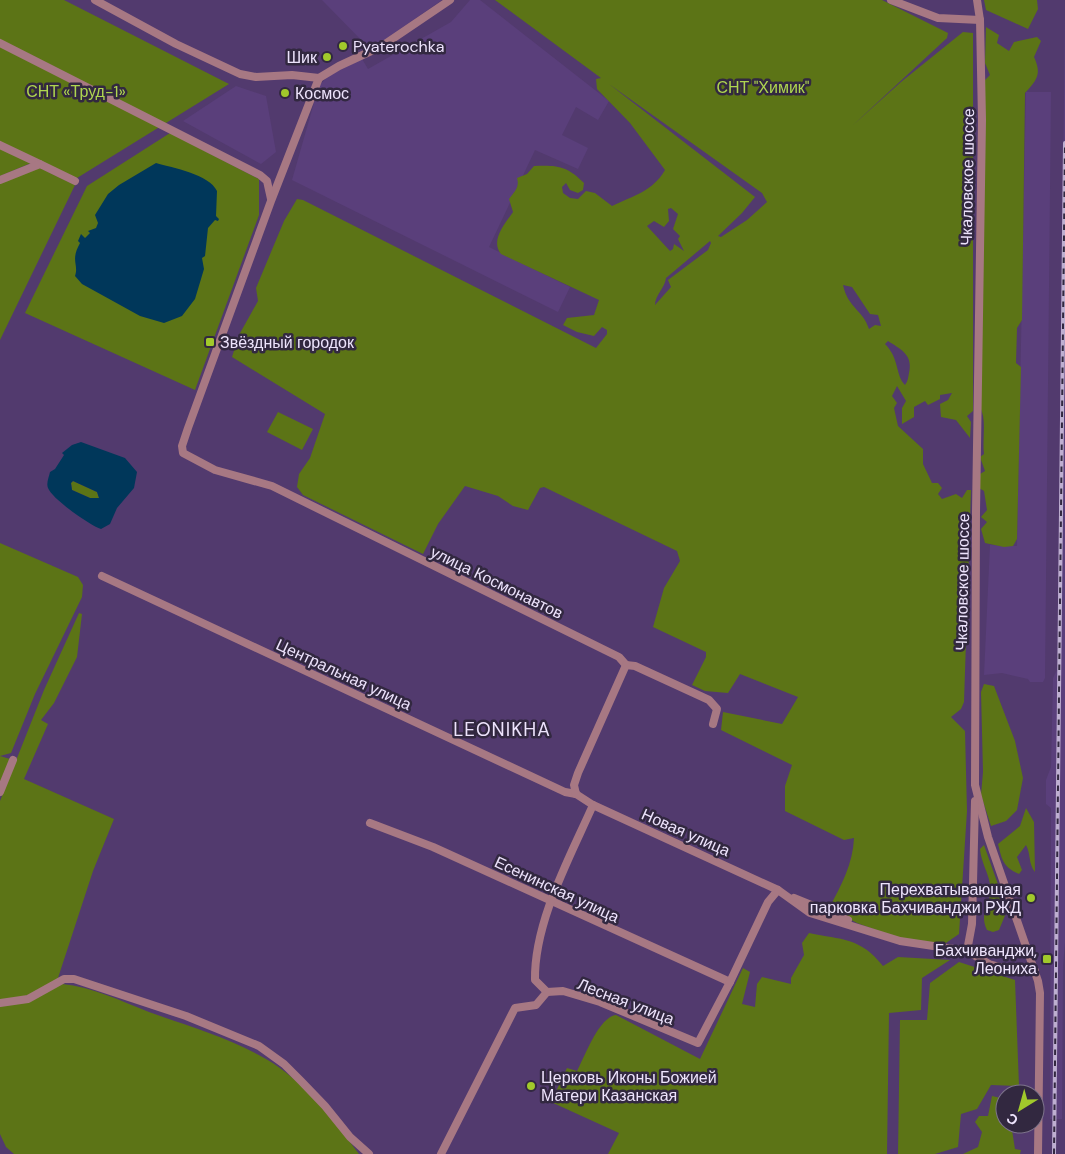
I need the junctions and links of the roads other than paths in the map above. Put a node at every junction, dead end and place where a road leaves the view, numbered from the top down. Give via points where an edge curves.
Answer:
1 (96, 0) edge
2 (115, 0) edge
3 (450, 0) edge
4 (891, 0) edge
5 (977, 0) edge
6 (108, 6) junction
7 (980, 20) junction
8 (0, 43) edge
9 (319, 78) junction
10 (0, 145) edge
11 (40, 164) junction
12 (0, 180) edge
13 (75, 181) dead end
14 (271, 201) junction
15 (102, 576) dead end
16 (626, 665) junction
17 (713, 724) dead end
18 (13, 760) dead end
19 (975, 785) junction
20 (0, 792) edge
21 (576, 794) junction
22 (593, 805) junction
23 (370, 823) dead end
24 (988, 837) junction
25 (973, 839) junction
26 (782, 893) junction
27 (550, 901) junction
28 (967, 950) junction
29 (1035, 970) junction
30 (730, 982) junction
31 (547, 992) junction
32 (0, 1003) edge
33 (369, 1154) edge
34 (441, 1154) edge
35 (1038, 1154) edge

1 - 6 street
2 - 6 street
3 - 9 street via 382,46
4 - 7 street via 938,18
5 - 7 street, Чкаловское шоссе
6 - 9 street via 176,44 240,74
7 - 19 street, Чкаловское шоссе via 982,120
8 - 14 street via 260,175 267,181
9 - 14 street
10 - 11 street
11 - 12 street
11 - 13 street
14 - 16 street, улица Космонавтов via 182,446 183,453 215,470 246,477 298,498 619,657
15 - 21 street, Центральная улица via 548,784
16 - 17 street, улица Космонавтов via 635,666 709,700 717,709
16 - 21 street via 578,773 574,785
18 - 20 street
19 - 24 street, Чкаловское шоссе
19 - 25 street
21 - 22 street, Новая улица
22 - 26 street, Новая улица
22 - 27 street
23 - 27 street, Есенинская улица via 433,847
24 - 25 street
24 - 29 street, Чкаловское шоссе
25 - 28 street via 972,924
26 - 28 street, Новая улица via 810,913 900,941
26 - 30 street via 768,902
27 - 30 street, Есенинская улица
27 - 31 street via 534,967 535,980
28 - 29 street via 989,964 1015,970
29 - 35 street, Чкаловское шоссе via 1040,993
30 - 31 street, Лесная улица via 700,1041 694,1043 600,1002 563,991
31 - 34 street via 536,1005 515,1008
32 - 33 street via 28,999 64,979 74,979 186,1016 240,1038 259,1046 284,1064

